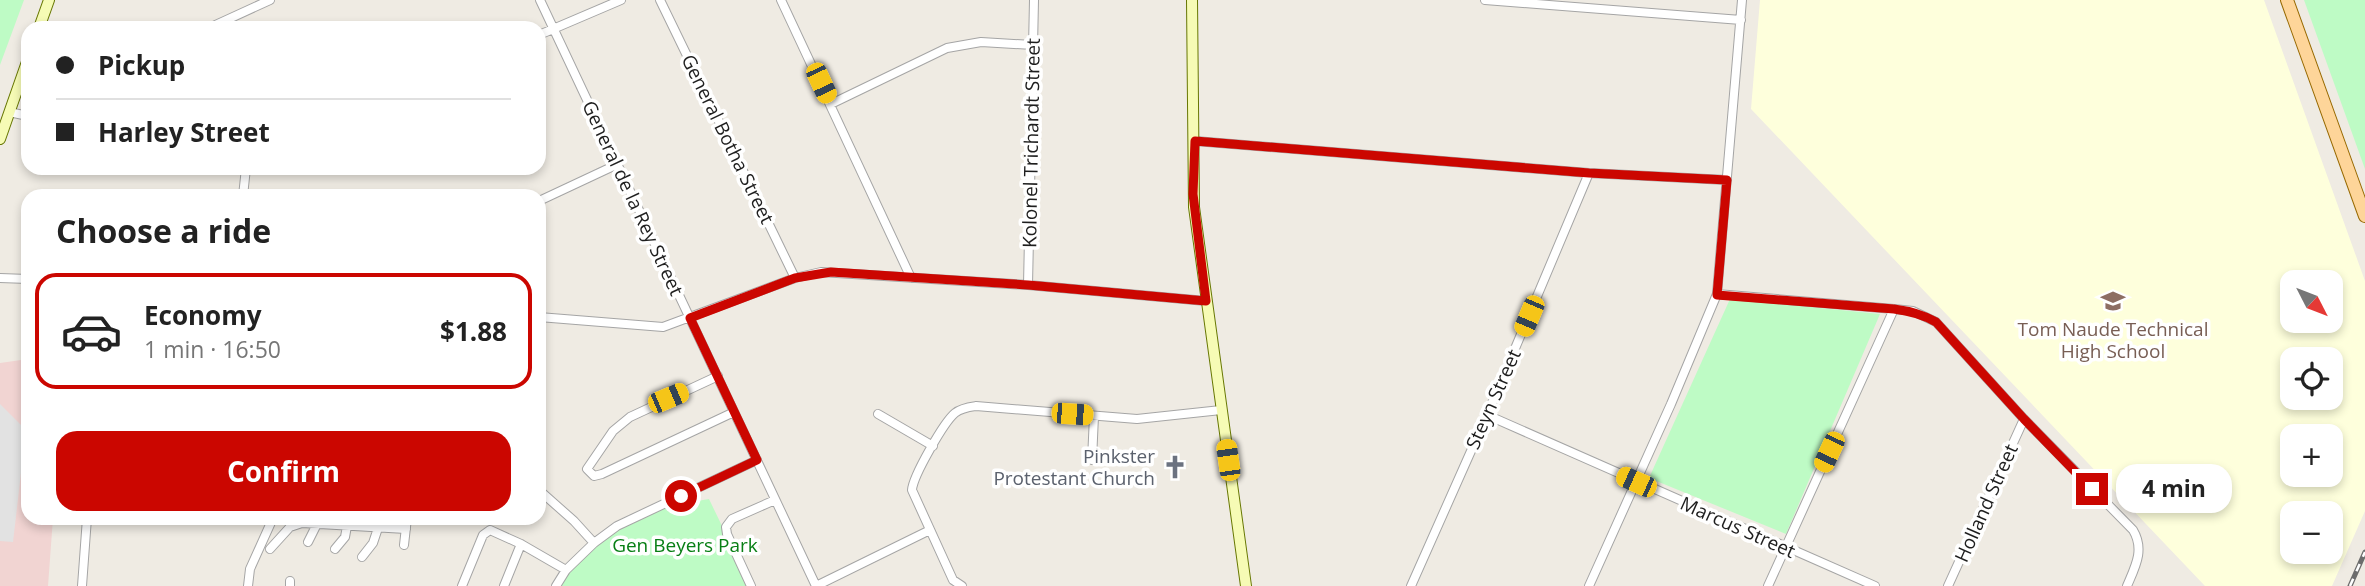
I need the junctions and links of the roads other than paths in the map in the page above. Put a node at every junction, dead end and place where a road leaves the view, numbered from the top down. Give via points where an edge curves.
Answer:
1 (49, 0) edge
2 (241, 0) edge
3 (270, 0) edge
4 (540, 0) edge
5 (621, 0) edge
6 (660, 0) edge
7 (781, 0) edge
8 (1034, 0) edge
9 (1192, 0) edge
10 (1485, 0) edge
11 (1742, 0) edge
12 (2287, 0) edge
13 (246, 10) junction
14 (1741, 20) junction
15 (42, 21) edge
16 (223, 21) edge
17 (553, 28) junction
18 (546, 32) edge
19 (1033, 45) junction
20 (21, 79) edge
21 (831, 104) junction
22 (9, 112) junction
23 (21, 115) edge
24 (0, 139) edge
25 (1195, 141) junction
26 (618, 164) junction
27 (1589, 173) junction
28 (1727, 180) junction
29 (546, 198) edge
30 (2365, 216) edge
31 (0, 278) edge
32 (795, 278) junction
33 (911, 278) junction
34 (21, 279) edge
35 (1028, 285) junction
36 (1717, 295) junction
37 (1206, 301) junction
38 (1894, 309) junction
39 (546, 318) edge
40 (690, 318) junction
41 (718, 376) junction
42 (1221, 410) junction
43 (734, 412) junction
44 (878, 414) dead end
45 (1487, 415) junction
46 (1094, 416) junction
47 (2024, 419) junction
48 (933, 446) junction
49 (757, 460) junction
50 (1092, 460) dead end
51 (1636, 482) junction
52 (546, 496) edge
53 (775, 500) junction
54 (86, 525) edge
55 (271, 525) edge
56 (296, 525) edge
57 (317, 525) edge
58 (332, 525) edge
59 (406, 525) edge
60 (347, 526) junction
61 (378, 528) junction
62 (406, 529) junction
63 (930, 530) junction
64 (308, 542) dead end
65 (594, 543) junction
66 (521, 544) junction
67 (404, 545) dead end
68 (1785, 548) junction
69 (270, 549) dead end
70 (335, 549) dead end
71 (362, 557) dead end
72 (566, 570) junction
73 (82, 586) edge
74 (248, 586) edge
75 (462, 586) edge
76 (504, 586) edge
77 (556, 586) edge
78 (751, 586) edge
79 (816, 586) edge
80 (962, 586) edge
81 (1246, 586) edge
82 (1411, 586) edge
83 (1589, 586) edge
84 (1768, 586) edge
85 (1875, 586) edge
86 (1948, 586) edge
87 (2127, 586) edge

1 - 15 street
2 - 13 street
3 - 13 street
4 - 17 street, General de la Rey Street
5 - 17 street
6 - 32 street, General Botha Street
7 - 21 street
8 - 19 street, Kolonel Trichardt Street
9 - 25 street
10 - 14 street
11 - 14 street
12 - 30 main road
13 - 16 street
14 - 28 street
17 - 18 street
17 - 26 street, General de la Rey Street
19 - 21 street via 981,42 947,48
19 - 35 street, Kolonel Trichardt Street
20 - 22 street
21 - 33 street
22 - 23 street
22 - 24 street
25 - 27 street
25 - 37 street via 1193,194
26 - 29 street
26 - 40 street, General de la Rey Street
27 - 28 street
27 - 45 street, Steyn Street
28 - 36 street
31 - 34 street
32 - 33 street via 831,272
32 - 40 street
33 - 35 street
35 - 37 street
36 - 38 street
36 - 51 street
37 - 42 street
38 - 47 street via 1936,322
38 - 68 street
39 - 40 street via 663,327
40 - 41 street, General de la Rey Street
41 - 43 street, General de la Rey Street
41 - 43 street via 630,417 613,431 587,469 597,476
42 - 46 street via 1143,419
42 - 81 street
43 - 49 street, General de la Rey Street
44 - 48 street
45 - 51 street, Marcus Street
45 - 82 street, Steyn Street
46 - 48 street via 970,407 951,417
46 - 50 street
47 - 86 street, Holland Street
47 - 87 street via 2127,524 2139,543 2139,558
48 - 63 street via 912,490
49 - 53 street, General de la Rey Street
49 - 65 street via 617,526
51 - 68 street, Marcus Street
51 - 83 street
52 - 65 street
53 - 78 street via 732,519 726,527
53 - 79 street, General de la Rey Street
54 - 73 street
55 - 74 street via 250,569
56 - 69 street
57 - 64 street
58 - 60 street
59 - 62 street
60 - 61 street
60 - 70 street
61 - 62 street
61 - 71 street
62 - 67 street
63 - 79 street
63 - 80 street via 953,580
65 - 72 street
66 - 72 street
66 - 75 street via 495,531 485,532
66 - 76 street
68 - 84 street
68 - 85 street, Marcus Street
72 - 77 street

